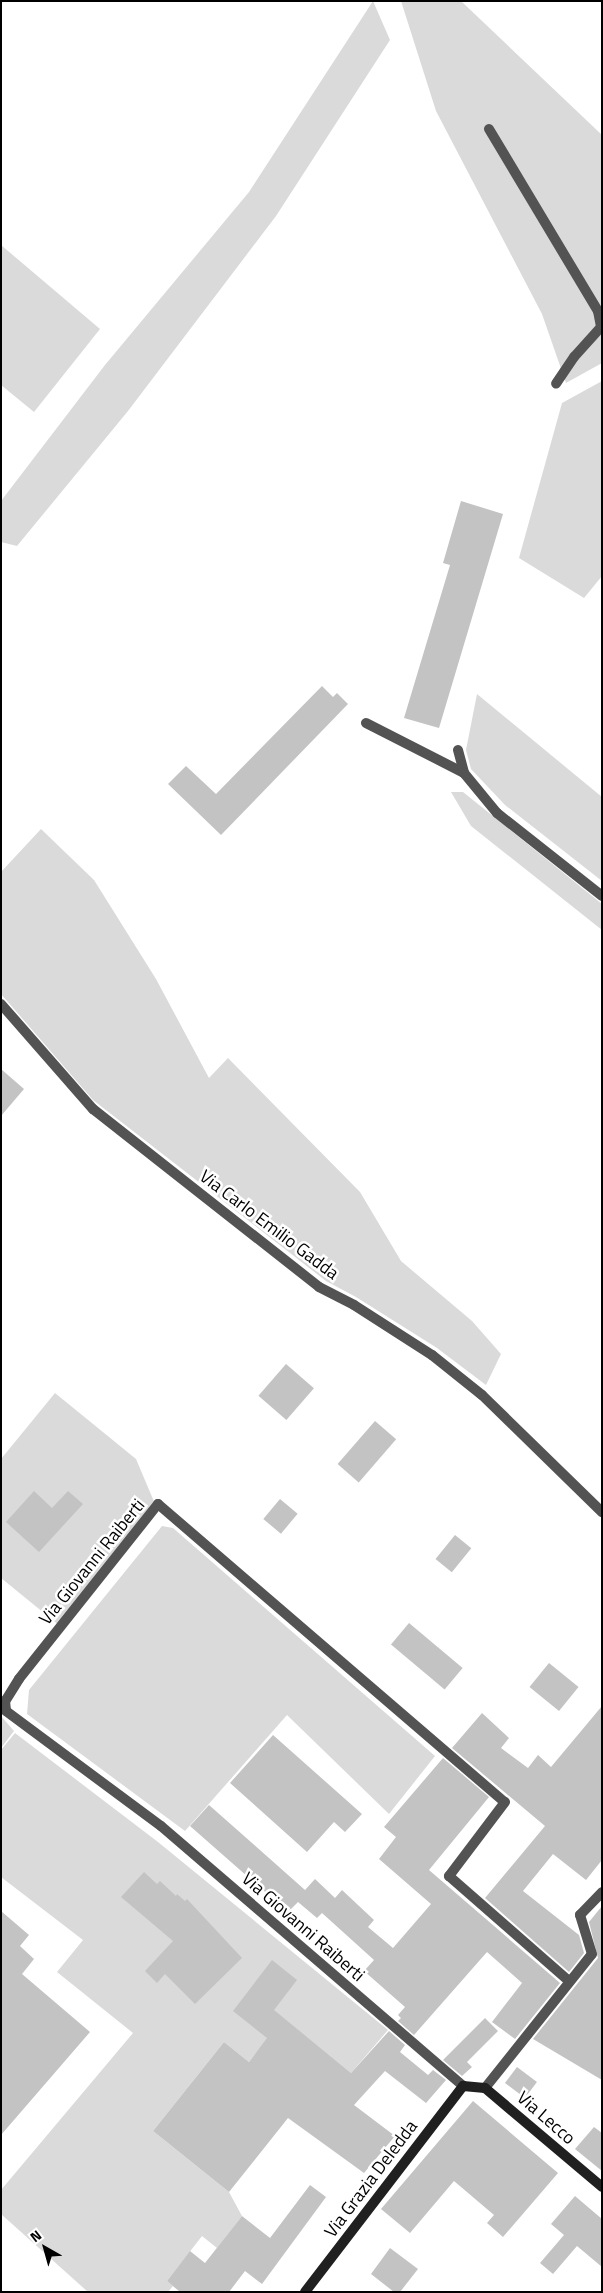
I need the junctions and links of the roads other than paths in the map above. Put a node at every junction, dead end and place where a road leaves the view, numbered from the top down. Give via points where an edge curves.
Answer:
1 (489, 129) dead end
2 (556, 384) dead end
3 (366, 722) dead end
4 (458, 750) dead end
5 (464, 773) junction
6 (602, 896) edge
7 (1, 1004) edge
8 (602, 1512) edge
9 (602, 1892) edge
10 (569, 1981) junction
11 (463, 2086) junction
12 (485, 2088) junction
13 (602, 2187) edge
14 (306, 2292) edge

1 - 2 street via 598,311 601,327 574,357
3 - 5 street
4 - 5 street
5 - 6 street via 497,813
7 - 8 street, Via Carlo Emilio Gadda via 93,1110 319,1287 354,1305 432,1355 482,1396
9 - 10 street via 580,1915 592,1954
10 - 11 street, Via Giovanni Raiberti via 449,1876 506,1802 158,1504 20,1679 5,1701 6,1711 162,1826
10 - 12 street
11 - 12 street
11 - 14 street, Via Grazia Deledda
12 - 13 street, Via Lecco

